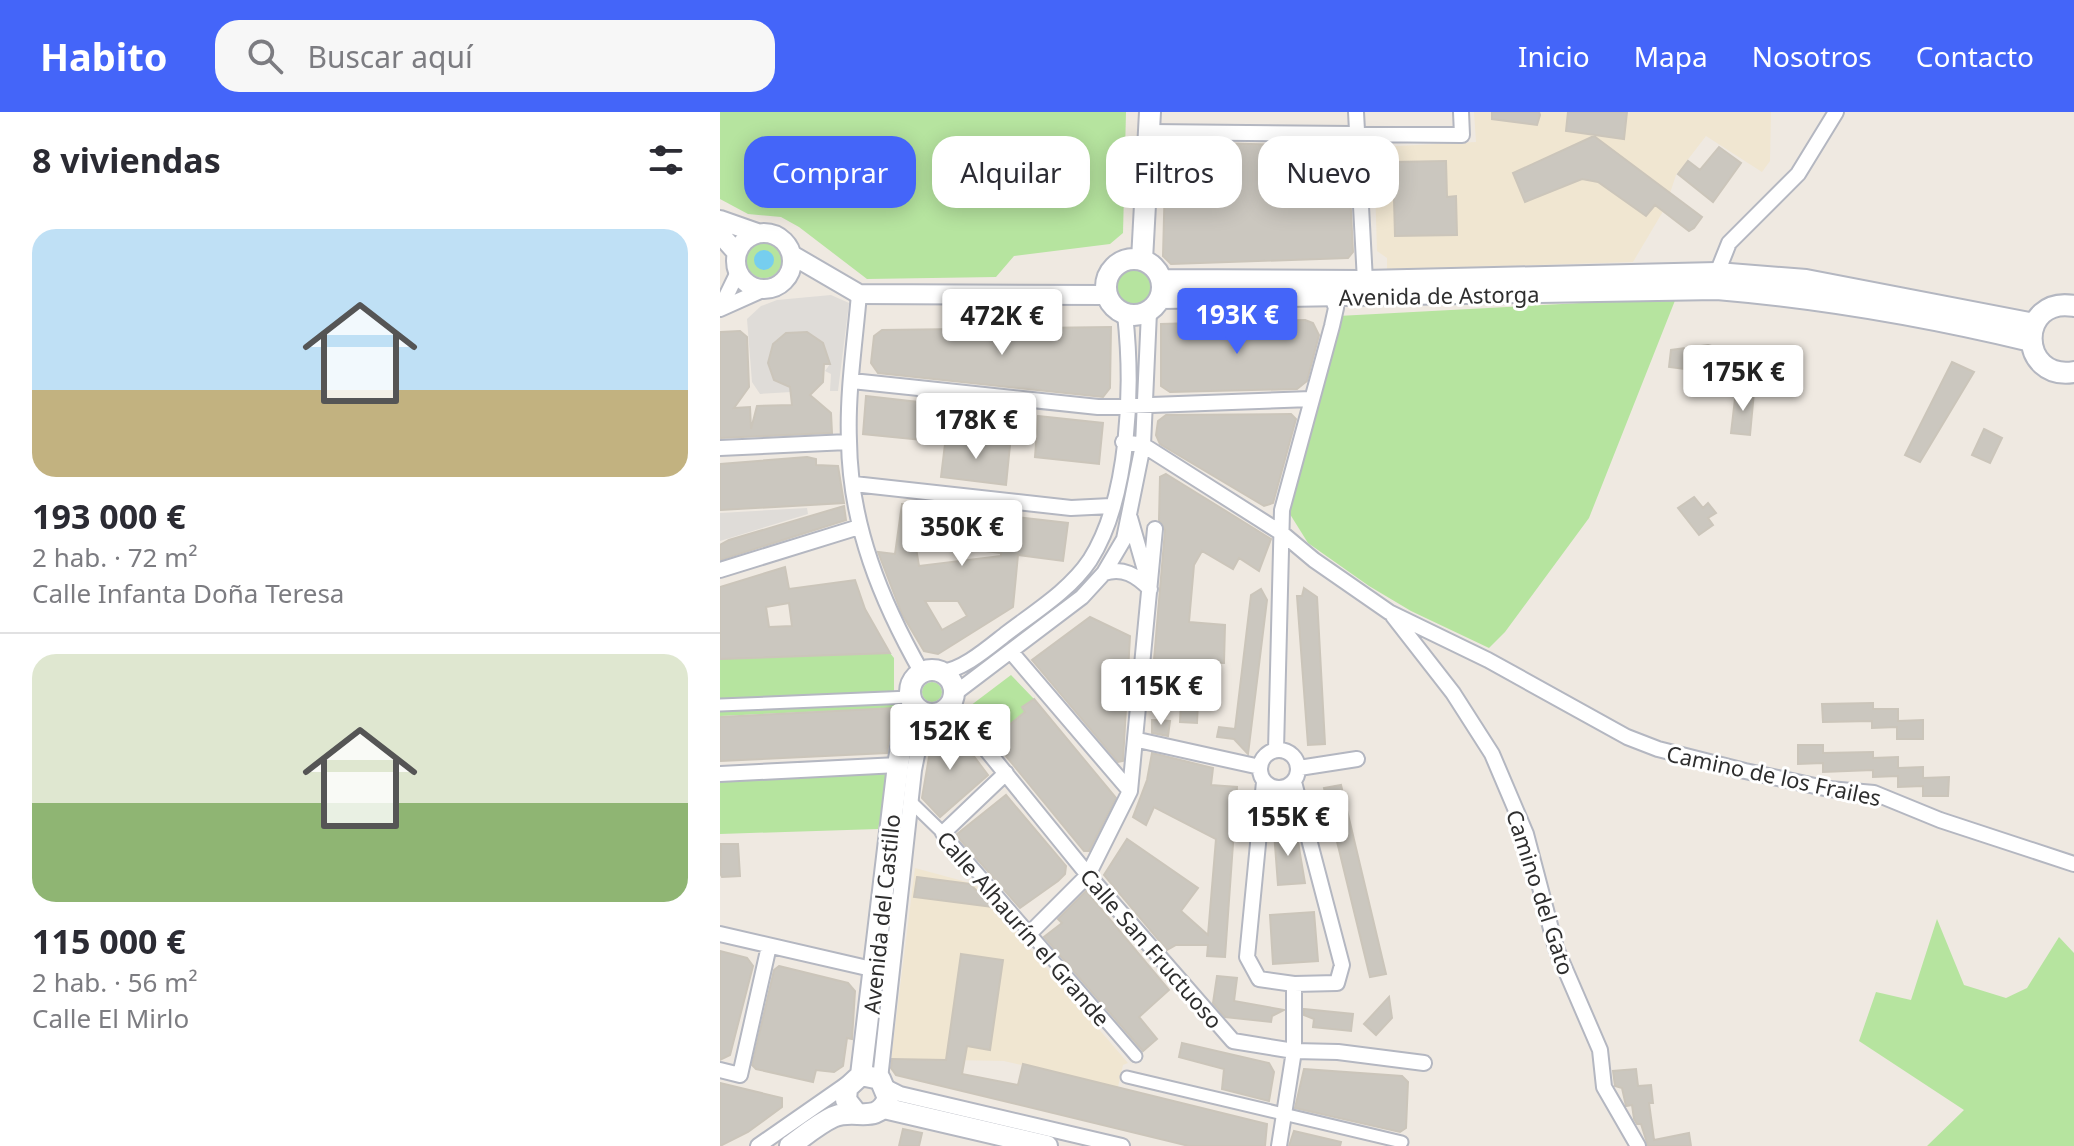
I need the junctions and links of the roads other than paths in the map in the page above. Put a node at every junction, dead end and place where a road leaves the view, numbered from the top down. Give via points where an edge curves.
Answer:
1 (1356, 112) edge
2 (1461, 112) edge
3 (1836, 112) edge
4 (1150, 122) edge
5 (1356, 136) junction
6 (1360, 208) edge
7 (720, 220) edge
8 (757, 233) junction
9 (720, 234) edge
10 (737, 253) junction
11 (792, 255) junction
12 (1142, 260) junction
13 (738, 272) junction
14 (786, 279) junction
15 (1365, 281) junction
16 (1717, 281) junction
17 (838, 284) junction
18 (765, 289) junction
19 (1106, 291) junction
20 (859, 294) junction
21 (1157, 297) junction
22 (1332, 297) junction
23 (2074, 306) edge
24 (720, 309) edge
25 (1125, 314) junction
26 (2032, 333) junction
27 (2074, 372) edge
28 (852, 381) junction
29 (1311, 399) junction
30 (1146, 403) junction
31 (1127, 404) junction
32 (848, 442) junction
33 (1123, 442) junction
34 (1143, 445) junction
35 (720, 448) edge
36 (854, 484) junction
37 (1111, 506) junction
38 (1130, 518) junction
39 (859, 527) junction
40 (1155, 529) dead end
41 (1283, 534) junction
42 (720, 570) edge
43 (1104, 573) junction
44 (1150, 589) junction
45 (1389, 612) junction
46 (1012, 653) junction
47 (931, 672) junction
48 (952, 700) junction
49 (720, 705) edge
50 (919, 707) junction
51 (1138, 740) junction
52 (1276, 750) junction
53 (1357, 759) dead end
54 (894, 765) junction
55 (1006, 773) junction
56 (720, 774) edge
57 (1262, 775) junction
58 (1296, 775) junction
59 (1130, 791) junction
60 (910, 801) junction
61 (943, 833) junction
62 (2074, 864) edge
63 (1088, 875) junction
64 (1030, 933) junction
65 (720, 934) edge
66 (769, 946) junction
67 (876, 970) junction
68 (1294, 984) junction
69 (1294, 1051) junction
70 (1136, 1056) dead end
71 (1424, 1063) dead end
72 (720, 1070) edge
73 (1127, 1077) dead end
74 (870, 1080) junction
75 (884, 1108) junction
76 (1285, 1112) junction
77 (857, 1114) junction
78 (1402, 1142) dead end
79 (758, 1146) edge
80 (790, 1146) edge
81 (1047, 1146) edge
82 (1122, 1146) edge
83 (1279, 1146) edge
84 (1638, 1146) edge

1 - 5 street
2 - 5 street via 1462,135
3 - 16 street via 1798,174 1729,243
4 - 5 street
4 - 12 main road
6 - 15 street
7 - 8 street
8 - 10 street
8 - 11 street via 775,235
9 - 10 street
10 - 13 street
11 - 14 street
11 - 17 street
12 - 19 main road via 1116,265
12 - 21 main road via 1155,267
13 - 18 street via 749,285
13 - 24 street
14 - 17 street
14 - 18 street
15 - 16 main road, Avenida de Astorga
15 - 21 main road, Avenida de Astorga
16 - 22 main road, Avenida de Astorga
16 - 26 main road via 1836,285
17 - 20 street
18 - 24 street
19 - 20 street
19 - 25 main road
20 - 28 street
21 - 22 main road, Avenida de Astorga
21 - 25 main road
21 - 30 street
22 - 29 street via 1336,308
23 - 26 main road via 2052,307
25 - 31 street
26 - 27 main road via 2044,365
28 - 31 street via 1098,407
28 - 32 street
29 - 30 street
29 - 41 street via 1282,510
30 - 31 street
30 - 34 street
31 - 33 street
32 - 35 street
32 - 36 street
33 - 34 street
33 - 37 street
34 - 38 street
34 - 41 street, Camino de los Frailes
36 - 37 street via 1071,508
36 - 39 street
37 - 47 street via 1090,559 1071,583 951,672
38 - 43 street
38 - 44 street
39 - 42 street
39 - 47 street via 873,576
40 - 44 street
41 - 45 street, Camino de los Frailes
41 - 52 street
43 - 44 street via 1130,572
43 - 46 street
44 - 51 street
45 - 62 street, Camino de los Frailes via 1658,749 1829,789 1874,793
45 - 84 street, Camino del Gato via 1444,681 1492,754 1526,834 1556,948 1600,1050 1604,1087
46 - 48 street
46 - 59 street
47 - 48 main road via 950,681
47 - 50 main road via 912,683
48 - 50 main road
48 - 55 street, Calle San Fructuoso
49 - 50 street
50 - 54 main road, Avenida del Castillo
50 - 60 street, Avenida del Castillo via 920,740
51 - 57 street
51 - 59 street
52 - 57 street via 1265,756
52 - 58 street via 1291,754
53 - 58 street
54 - 56 street
54 - 67 main road, Avenida del Castillo
55 - 61 street
55 - 63 street, Calle San Fructuoso
57 - 58 street via 1276,789
57 - 68 street via 1247,957 1259,979
58 - 68 street via 1342,965 1337,983
59 - 63 street
60 - 61 street, Calle Alhaurín el Grande
60 - 74 street, Avenida del Castillo
61 - 64 street, Calle Alhaurín el Grande
63 - 64 street
63 - 69 street, Calle San Fructuoso via 1233,1041
64 - 70 street, Calle Alhaurín el Grande
65 - 66 street
66 - 67 street
66 - 72 street via 740,1075
67 - 74 main road, Avenida del Castillo
68 - 69 street
69 - 71 street, Calle San Fructuoso
69 - 76 street
73 - 76 street
74 - 75 main road via 888,1098
74 - 77 main road via 847,1088 846,1100
74 - 79 street
74 - 82 street via 900,1094
75 - 77 main road via 874,1115
75 - 81 main road
76 - 78 street
76 - 83 street
77 - 80 main road via 834,1117

